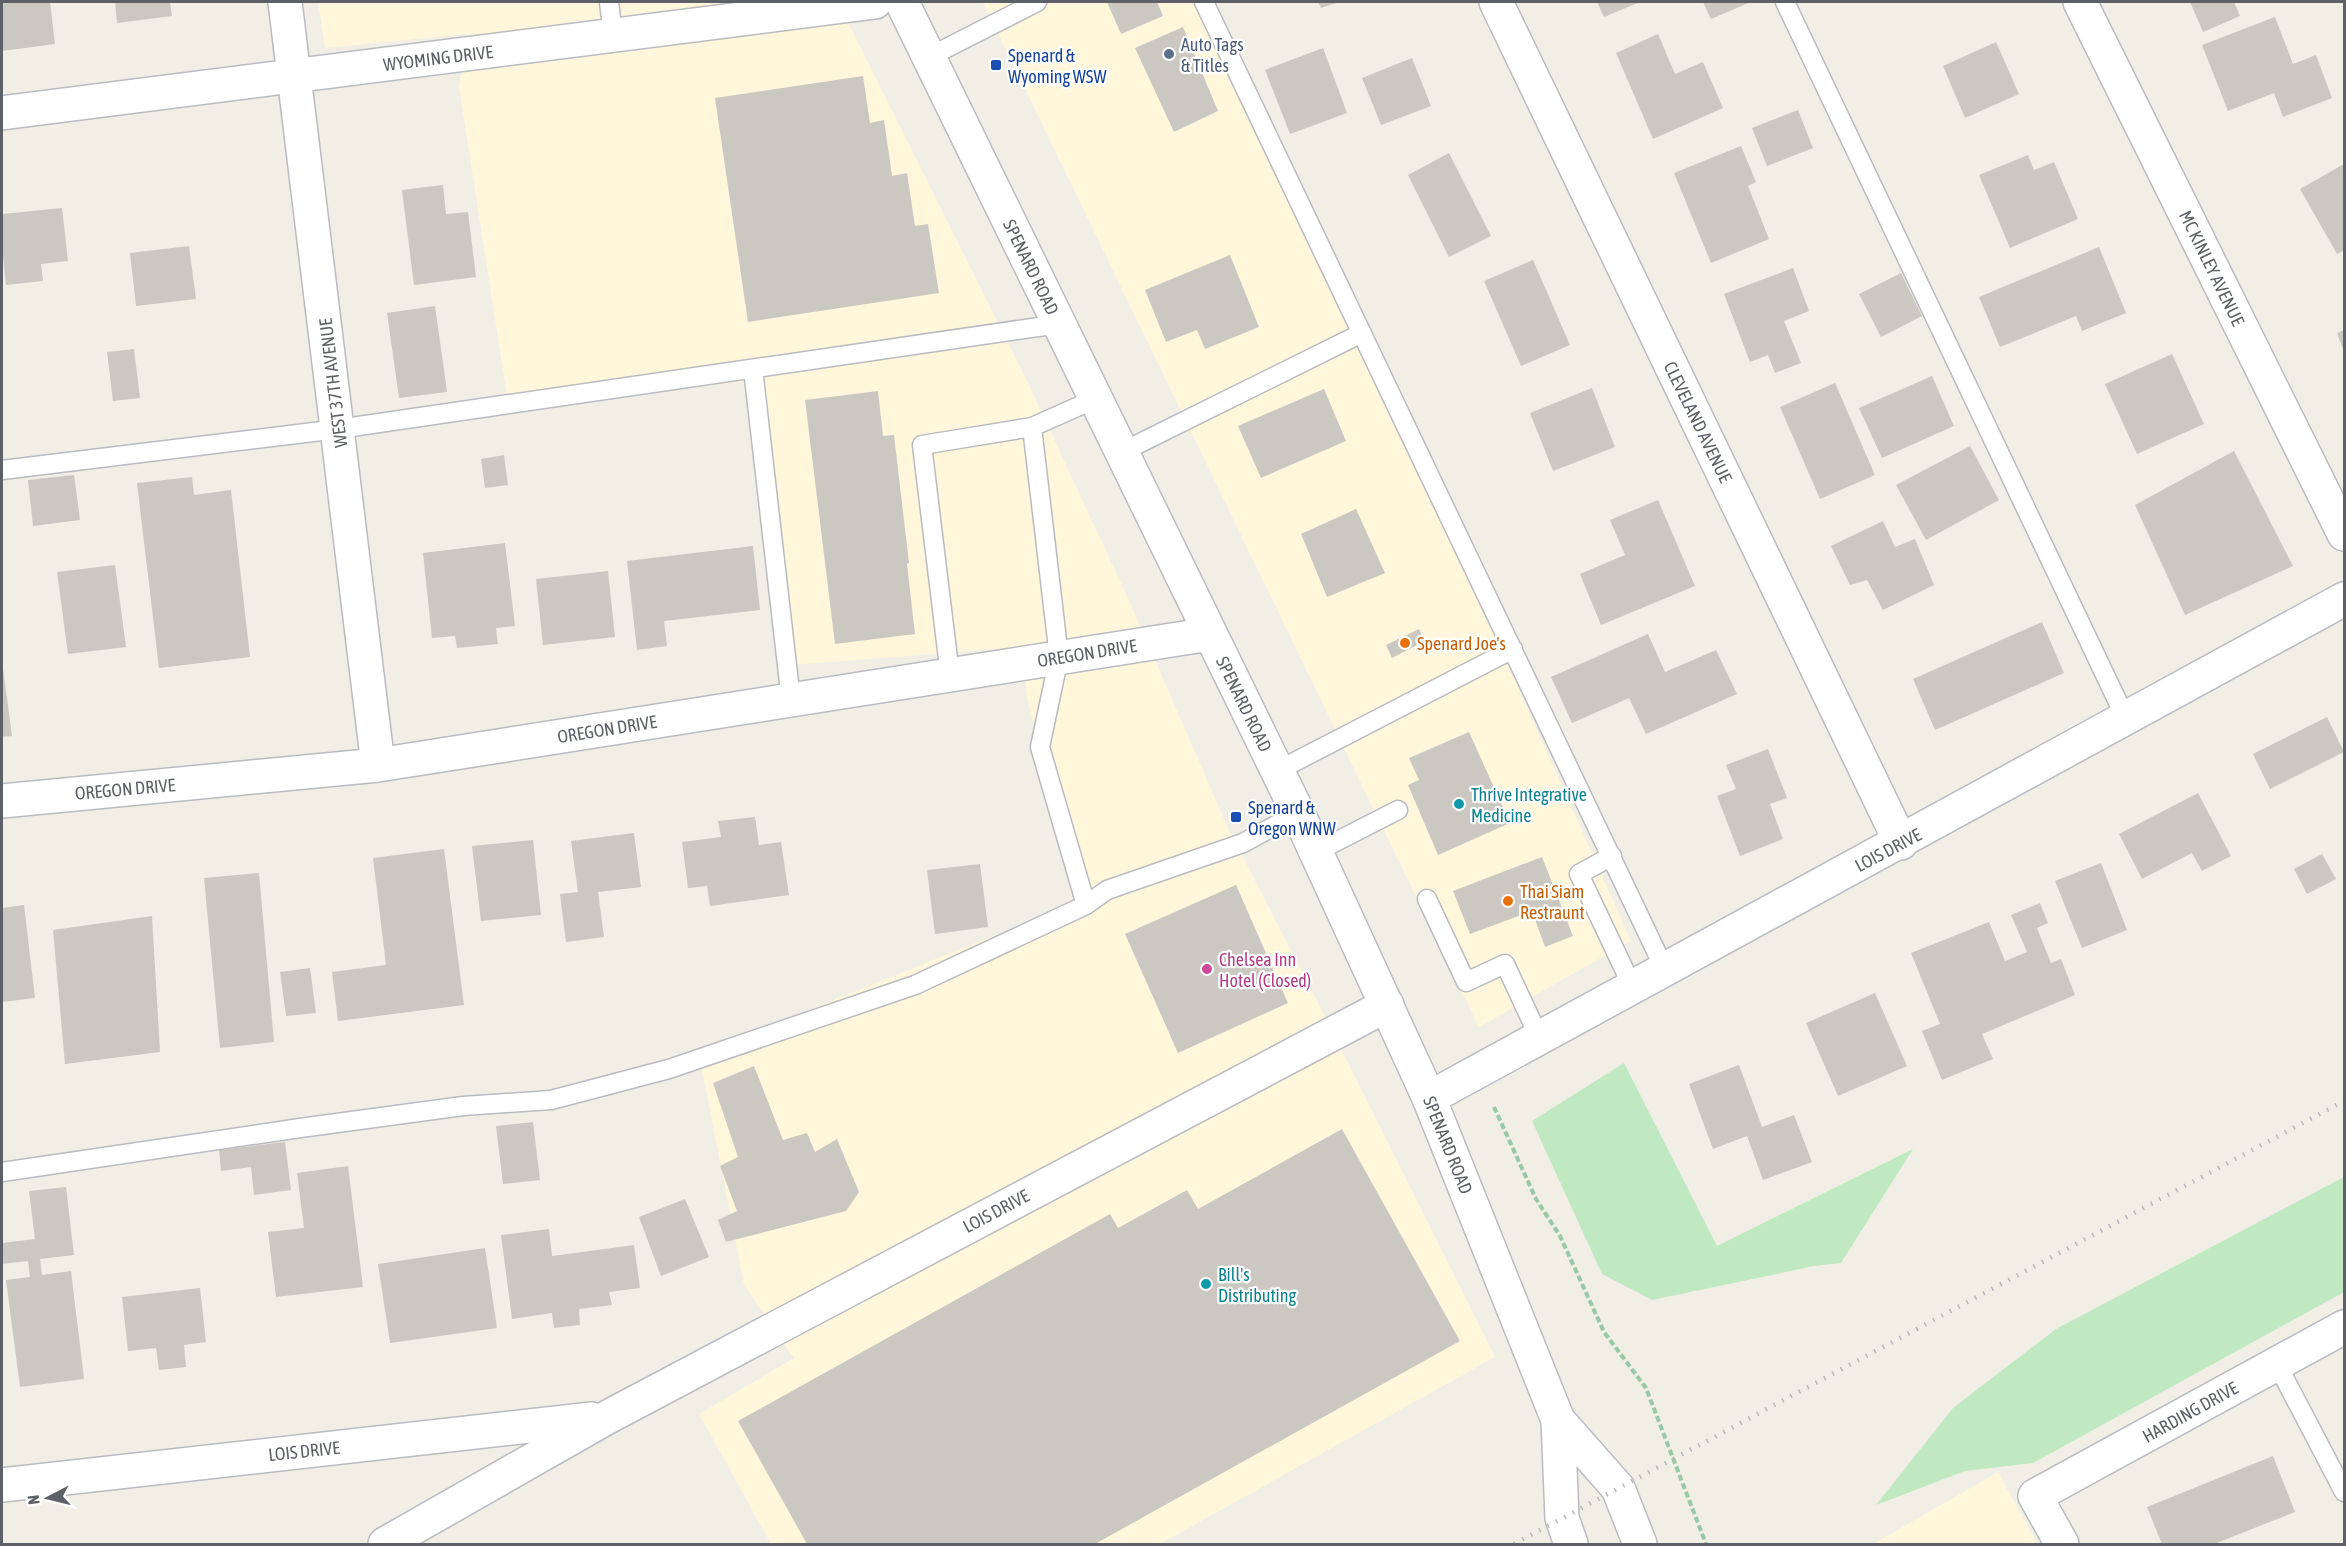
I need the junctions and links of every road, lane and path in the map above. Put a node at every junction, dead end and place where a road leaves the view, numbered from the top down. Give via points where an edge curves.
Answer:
1 (285, 2) edge
2 (609, 2) edge
3 (875, 2) edge
4 (902, 2) edge
5 (1037, 2) edge
6 (1204, 2) edge
7 (1496, 2) edge
8 (1785, 2) edge
9 (2080, 2) edge
10 (613, 36) junction
11 (929, 57) junction
12 (296, 77) junction
13 (2, 113) edge
14 (1059, 324) junction
15 (1362, 333) junction
16 (753, 369) junction
17 (1095, 399) junction
18 (1032, 428) junction
19 (338, 429) junction
20 (1122, 452) junction
21 (2, 470) edge
22 (2344, 534) edge
23 (2344, 599) edge
24 (1210, 634) junction
25 (1513, 649) junction
26 (1059, 657) junction
27 (950, 675) junction
28 (791, 700) junction
29 (2126, 719) junction
30 (378, 765) junction
31 (1277, 771) junction
32 (2, 801) edge
33 (1398, 810) dead end
34 (1298, 813) junction
35 (1901, 843) junction
36 (1316, 852) junction
37 (1612, 856) junction
38 (1427, 899) dead end
39 (1086, 905) junction
40 (1665, 970) junction
41 (1633, 988) junction
42 (1387, 1005) junction
43 (1540, 1039) junction
44 (1477, 1071) junction
45 (1430, 1098) junction
46 (2, 1172) edge
47 (2344, 1327) edge
48 (2277, 1364) junction
49 (606, 1418) junction
50 (1558, 1420) junction
51 (2, 1485) edge
52 (2344, 1492) edge
53 (385, 1545) edge
54 (1571, 1545) edge
55 (1640, 1545) edge
56 (1706, 1545) edge
57 (2062, 1545) edge

1 - 12 street, WEST 37TH AVENUE
2 - 10 lane
3 - 10 street, WYOMING DRIVE
4 - 11 street, SPENARD ROAD
5 - 11 lane
6 - 15 lane
7 - 35 street, CLEVELAND AVENUE
8 - 29 lane
9 - 22 street, MC KINLEY AVENUE
10 - 12 street, WYOMING DRIVE
11 - 14 street, SPENARD ROAD
12 - 13 street, WYOMING DRIVE
12 - 19 street, WEST 37TH AVENUE
14 - 16 lane
14 - 17 street, SPENARD ROAD
15 - 20 lane
15 - 25 lane
16 - 19 lane
16 - 28 lane
17 - 18 lane
17 - 20 street, SPENARD ROAD
18 - 26 lane
18 - 27 lane via 922,445
19 - 21 lane
19 - 30 street, WEST 37TH AVENUE
20 - 24 street, SPENARD ROAD
23 - 29 street, LOIS DRIVE
24 - 26 street, OREGON DRIVE
24 - 31 street, SPENARD ROAD
25 - 31 lane
25 - 37 lane
26 - 27 street, OREGON DRIVE
26 - 39 lane via 1040,747
27 - 28 street, OREGON DRIVE
28 - 30 street, OREGON DRIVE
29 - 35 street, LOIS DRIVE
30 - 32 street, OREGON DRIVE
31 - 34 street, SPENARD ROAD
33 - 36 lane
34 - 36 street, SPENARD ROAD
34 - 39 lane via 1243,843 1107,890
35 - 40 street, LOIS DRIVE
36 - 42 street, SPENARD ROAD
37 - 40 lane
37 - 41 lane via 1579,874
38 - 43 lane via 1466,982 1505,964
39 - 46 lane via 915,985 669,1069 551,1100 405,1114
40 - 41 street, LOIS DRIVE
41 - 43 street, LOIS DRIVE
42 - 45 street, SPENARD ROAD
42 - 49 street, LOIS DRIVE
43 - 44 street, LOIS DRIVE
44 - 45 street, LOIS DRIVE
44 - 56 path via 1604,1332 1646,1388
45 - 50 street, SPENARD ROAD
47 - 48 street, HARDING DRIVE
48 - 52 lane
48 - 57 street, HARDING DRIVE via 2035,1496
49 - 51 street, LOIS DRIVE
49 - 53 street, LOIS DRIVE
50 - 54 street, SPENARD ROAD via 1562,1518
50 - 55 street, SPENARD ROAD via 1618,1488

